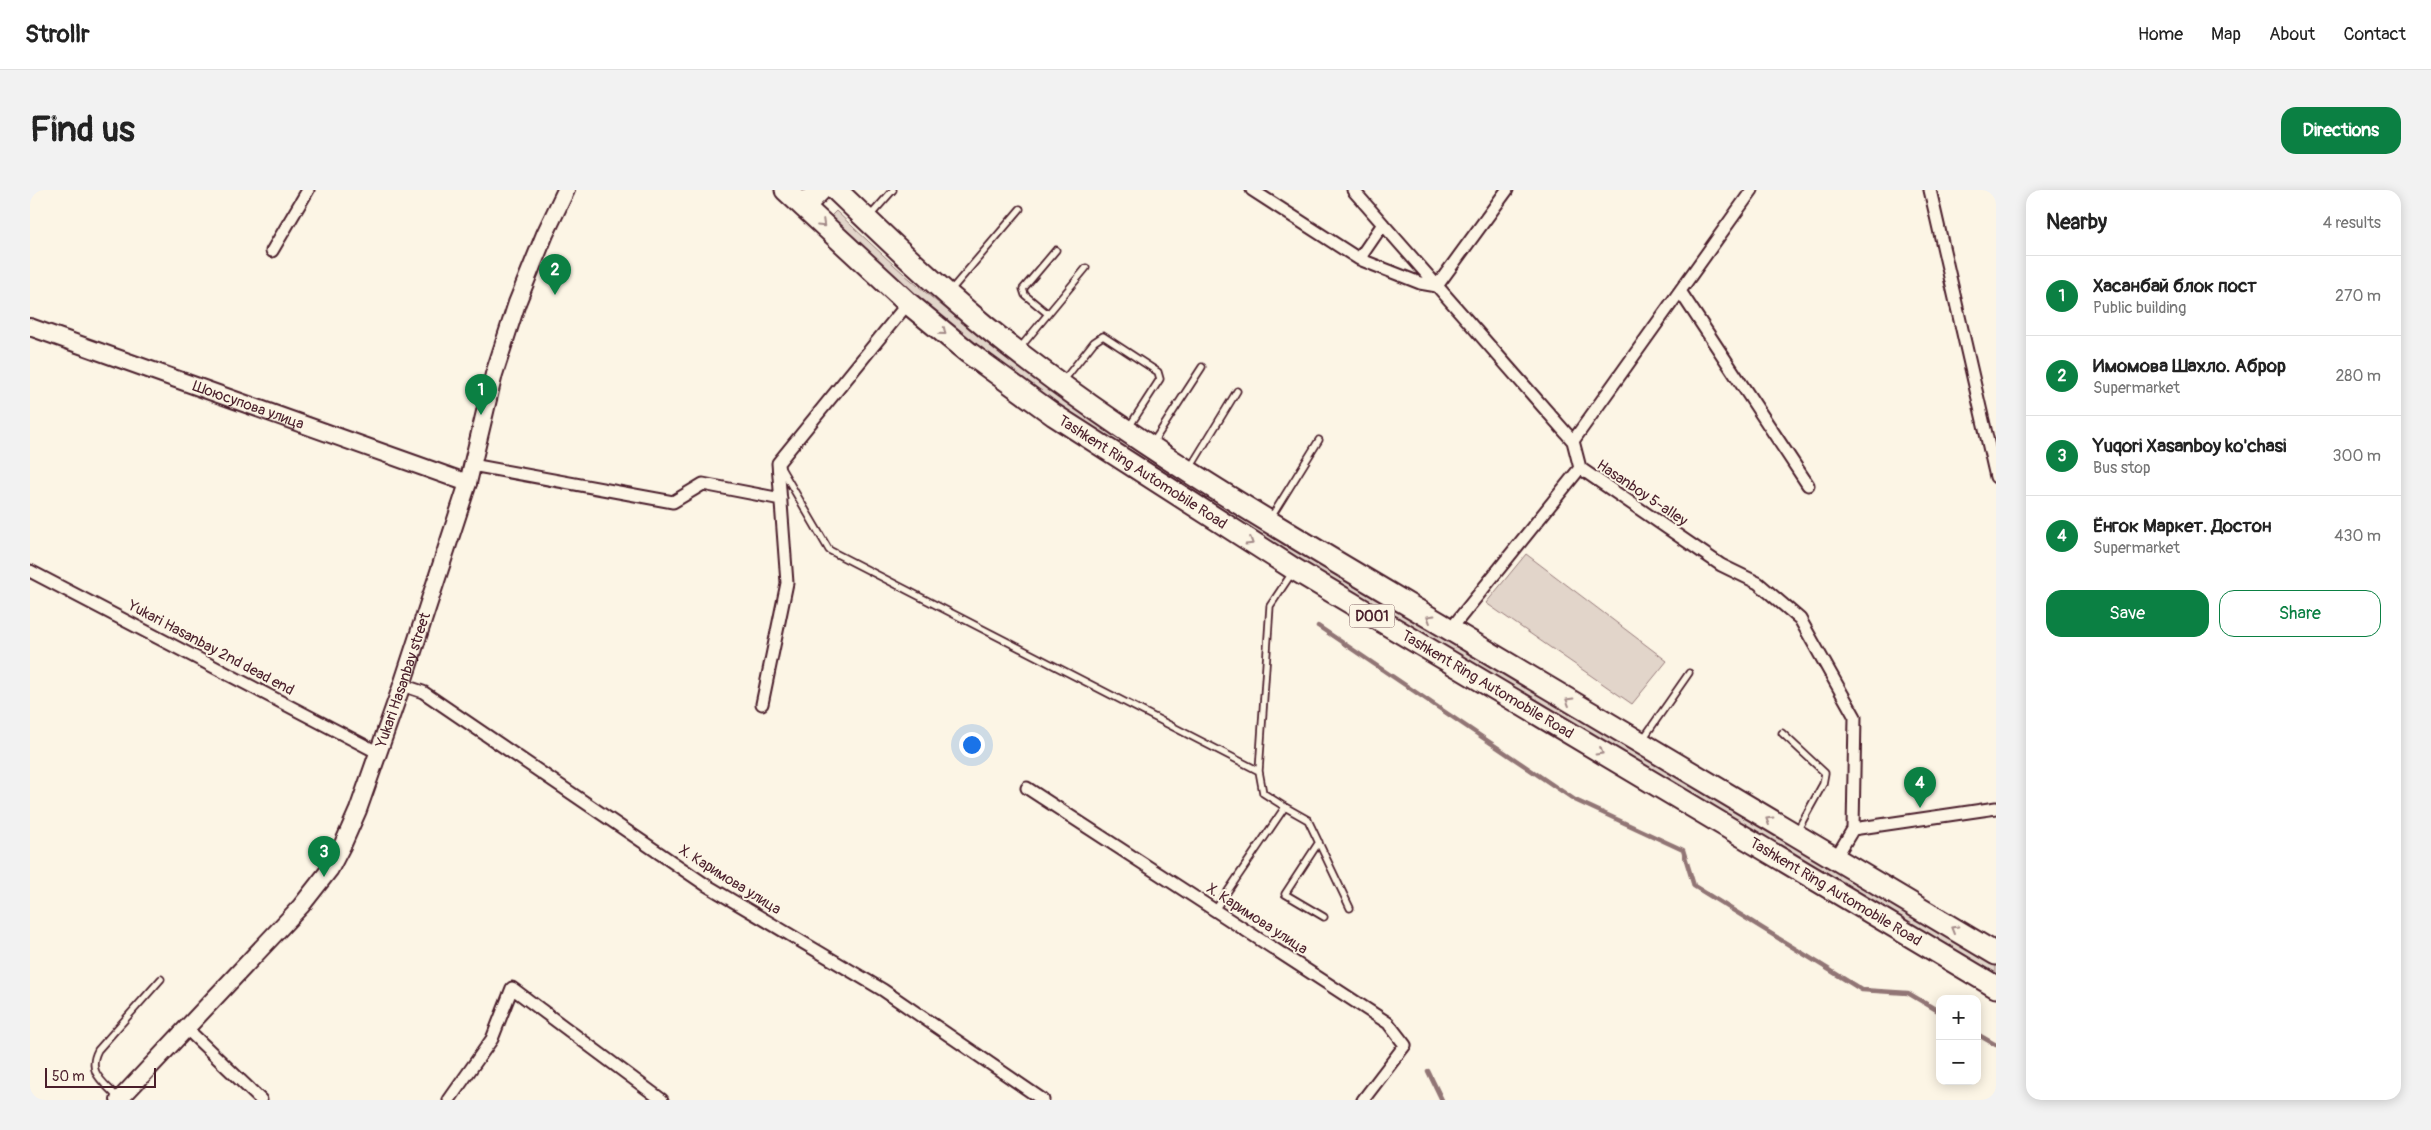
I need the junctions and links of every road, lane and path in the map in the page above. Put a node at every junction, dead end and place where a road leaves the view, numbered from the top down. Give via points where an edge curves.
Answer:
1 (308, 190) edge
2 (566, 190) edge
3 (786, 190) edge
4 (833, 190) edge
5 (893, 190) edge
6 (1252, 190) edge
7 (1353, 190) edge
8 (1507, 190) edge
9 (1752, 190) edge
10 (1930, 190) edge
11 (804, 206) junction
12 (1020, 209) dead end
13 (867, 220) junction
14 (1383, 224) junction
15 (1056, 250) dead end
16 (272, 251) dead end
17 (1359, 259) junction
18 (1086, 268) dead end
19 (1438, 286) junction
20 (1680, 291) junction
21 (948, 294) junction
22 (908, 303) junction
23 (1048, 314) junction
24 (30, 327) edge
25 (1018, 350) junction
26 (1202, 367) dead end
27 (1061, 383) junction
28 (1237, 391) dead end
29 (1128, 429) junction
30 (1319, 440) dead end
31 (1573, 441) junction
32 (1151, 445) junction
33 (778, 463) junction
34 (472, 465) junction
35 (1580, 468) junction
36 (1189, 470) junction
37 (1996, 477) edge
38 (468, 483) junction
39 (1808, 485) dead end
40 (781, 499) junction
41 (1269, 521) junction
42 (1294, 569) junction
43 (30, 571) edge
44 (1450, 630) junction
45 (1689, 673) dead end
46 (402, 685) junction
47 (762, 704) dead end
48 (1782, 733) dead end
49 (1640, 743) junction
50 (377, 752) junction
51 (1258, 771) junction
52 (1027, 788) dead end
53 (1285, 807) junction
54 (1996, 808) edge
55 (1853, 829) junction
56 (1794, 836) junction
57 (1319, 842) junction
58 (1835, 860) junction
59 (1350, 908) dead end
60 (1215, 910) junction
61 (1324, 916) dead end
62 (1996, 954) edge
63 (161, 979) dead end
64 (1996, 987) edge
65 (187, 1029) junction
66 (119, 1100) edge
67 (261, 1100) edge
68 (450, 1100) edge
69 (662, 1100) edge
70 (1043, 1100) edge
71 (1363, 1100) edge

1 - 16 street
2 - 34 street, Yukari Hasanbay street via 517,303 494,374
3 - 11 highway, Tashkent Ring Automobile Road / D001
4 - 11 highway
4 - 13 highway, Tashkent Ring Automobile Road / D001
5 - 13 lane
6 - 17 street
7 - 14 street, Hasanboy 5-alley
8 - 19 street
9 - 20 street
10 - 37 street
11 -> 22 highway, Tashkent Ring Automobile Road / D001
12 - 21 lane
13 - 21 highway, Tashkent Ring Automobile Road / D001
14 - 17 street
14 - 19 street, Hasanboy 5-alley
15 - 23 lane via 1023,289 1025,295
17 - 19 street via 1420,283
18 - 23 lane
19 - 31 street, Hasanboy 5-alley
20 - 31 street
20 - 39 street
21 - 25 highway, Tashkent Ring Automobile Road / D001
22 - 33 street
22 -> 42 highway, Tashkent Ring Automobile Road / D001 via 969,353 1054,415
23 - 25 lane
24 - 38 street, Шоюсупова улица
25 - 27 highway, Tashkent Ring Automobile Road / D001
26 - 32 lane
27 - 29 highway, Tashkent Ring Automobile Road / D001
27 - 29 lane via 1094,342 1103,336 1158,372 1160,379
28 - 36 lane
29 - 32 highway, Tashkent Ring Automobile Road / D001
30 - 41 lane
31 - 35 street, Hasanboy 5-alley
32 - 36 highway, Tashkent Ring Automobile Road / D001
33 - 40 street
33 - 51 lane via 829,550
34 - 38 street, Yukari Hasanbay street
34 - 40 street via 673,502 702,484
35 - 44 street
35 - 55 street, Hasanboy 5-alley via 1721,565 1758,583 1800,619 1855,717
36 - 41 highway, Tashkent Ring Automobile Road / D001
38 - 46 street, Yukari Hasanbay street
40 - 47 street via 787,583
44 -> 41 highway, Tashkent Ring Automobile Road / D001
42 - 51 lane via 1270,606
42 -> 64 highway, Tashkent Ring Automobile Road / D001
43 - 50 street, Yukari Hasanbay 2nd dead end
49 -> 44 highway, Tashkent Ring Automobile Road / D001
45 - 49 lane
46 - 50 street, Yukari Hasanbay street
46 - 70 street, Х. Каримова улица via 423,692 706,885 883,990
48 - 56 lane via 1825,773 1823,784
56 -> 49 highway, Tashkent Ring Automobile Road / D001
50 - 65 street, Yukari Hasanbay street via 351,827 330,869 301,906
51 - 53 lane via 1264,792
52 - 60 street, Х. Каримова улица
53 - 57 lane via 1308,820
53 - 60 lane
54 - 55 street
55 - 58 street
56 - 58 highway, Tashkent Ring Automobile Road / D001
57 - 59 lane
57 - 61 lane via 1286,894
62 -> 58 highway, Tashkent Ring Automobile Road / D001
60 - 71 street, Х. Каримова улица via 1388,1023 1405,1045
63 - 66 lane via 98,1050 93,1060 93,1070
65 - 66 street, Yukari Hasanbay street
65 - 67 street
68 - 69 street via 492,1039 512,988

